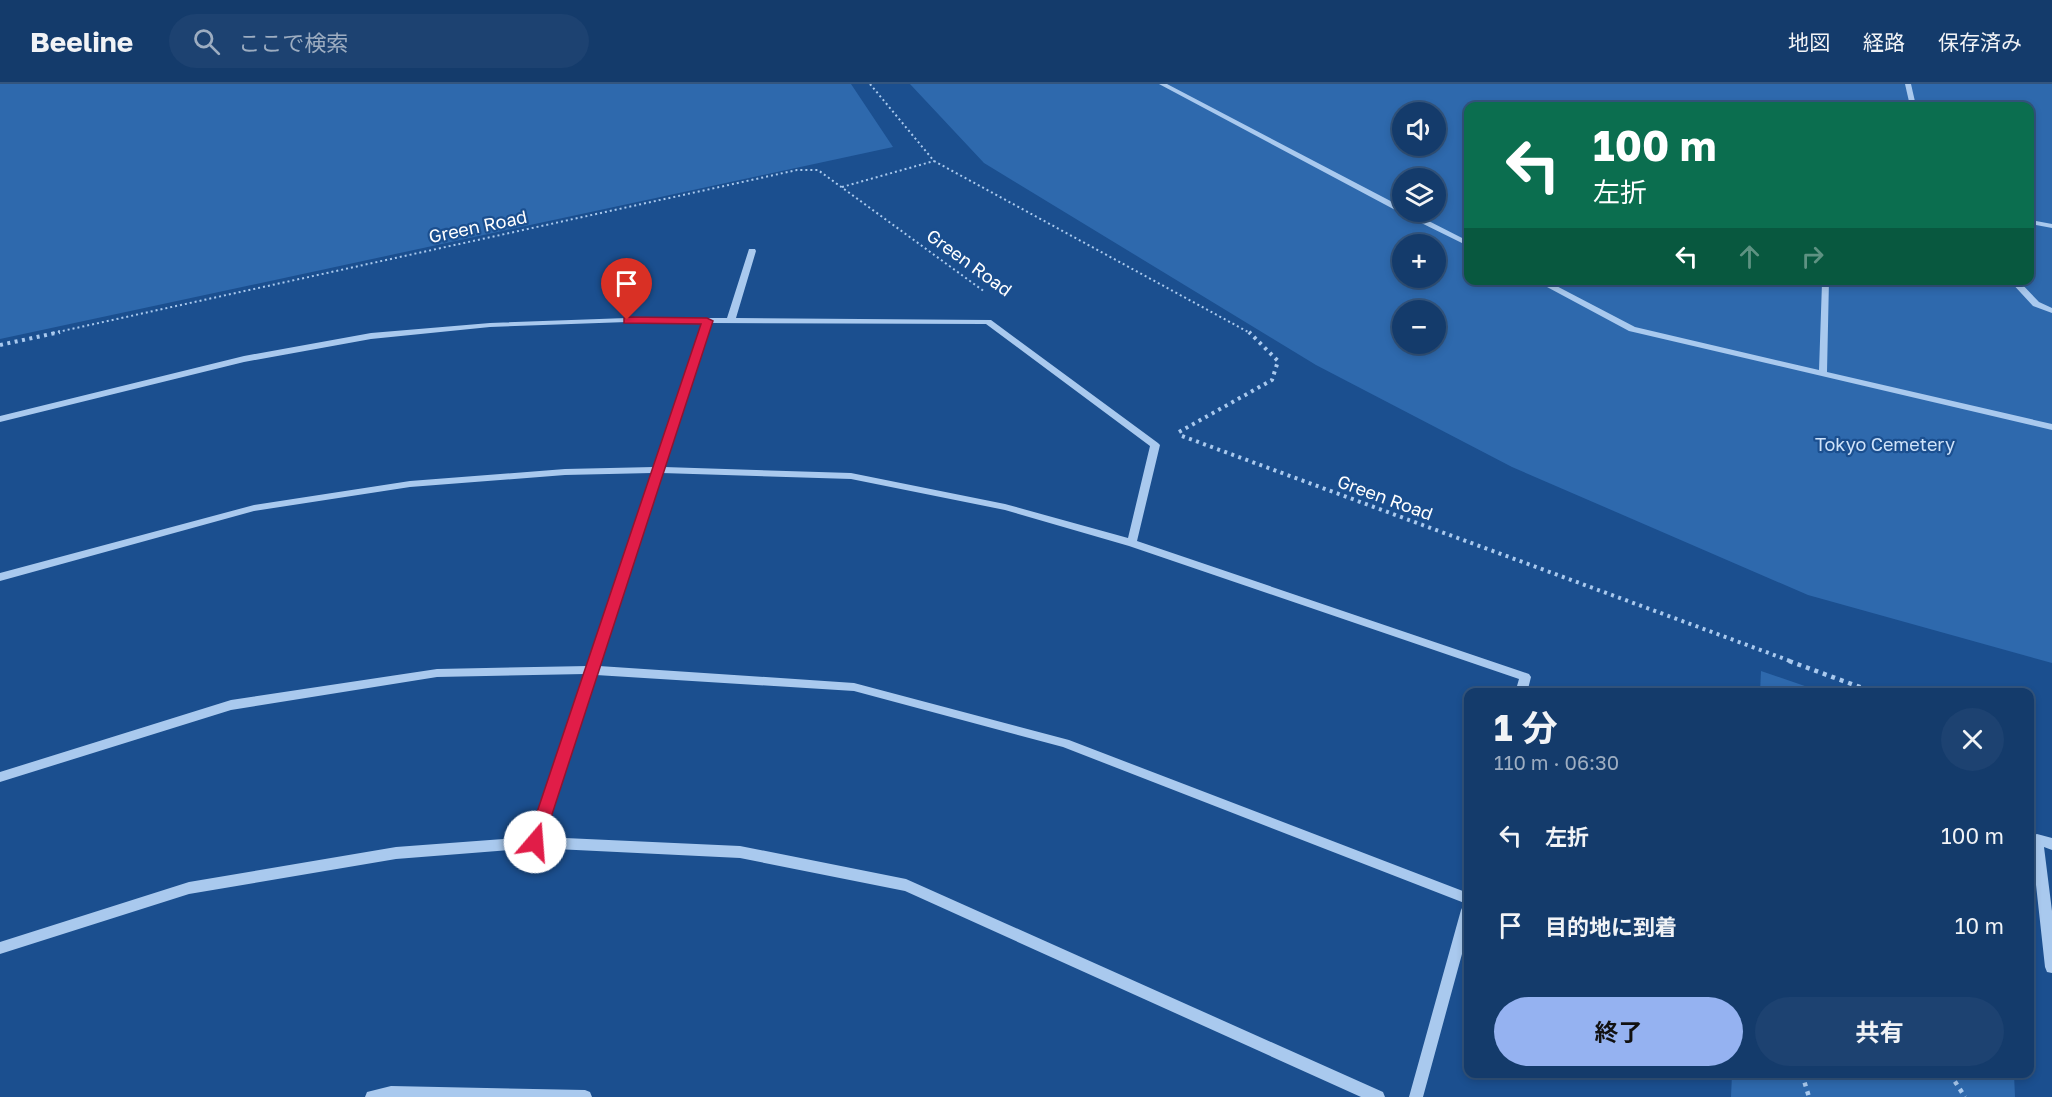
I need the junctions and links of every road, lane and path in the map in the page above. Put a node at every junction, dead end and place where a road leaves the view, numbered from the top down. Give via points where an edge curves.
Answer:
1 (870, 84) edge
2 (1162, 84) edge
3 (1908, 84) edge
4 (1912, 102) edge
5 (934, 161) junction
6 (841, 187) junction
7 (1392, 205) edge
8 (1425, 222) edge
9 (2034, 223) edge
10 (2052, 226) edge
11 (1464, 242) edge
12 (752, 251) dead end
13 (1548, 285) edge
14 (1826, 285) edge
15 (2018, 285) edge
16 (986, 292) dead end
17 (2052, 311) edge
18 (731, 320) junction
19 (707, 321) junction
20 (0, 345) edge
21 (1823, 374) junction
22 (0, 419) edge
23 (2052, 427) edge
24 (658, 471) junction
25 (1132, 543) junction
26 (0, 577) edge
27 (590, 670) junction
28 (1522, 688) edge
29 (1862, 688) edge
30 (0, 777) edge
31 (535, 842) junction
32 (2052, 844) edge
33 (1464, 897) edge
34 (1464, 924) edge
35 (0, 948) edge
36 (2052, 967) edge
37 (1803, 1078) edge
38 (1953, 1078) edge
39 (372, 1097) edge
40 (585, 1097) edge
41 (1378, 1097) edge
42 (1416, 1097) edge
43 (1809, 1097) edge
44 (1965, 1097) edge

1 - 5 path
2 - 7 street
3 - 4 street
5 - 6 path
5 - 29 path, Green Road via 1246,328 1278,361 1272,380 1178,433 1202,446
6 - 16 path, Green Road
6 - 20 path, Green Road via 818,170 797,170
8 - 11 street
9 - 10 street
12 - 18 street
13 - 21 street via 1632,329
14 - 21 street
15 - 17 street via 2036,304
18 - 19 street
18 - 25 street via 988,322 1155,446
19 - 22 street via 490,324 371,336 244,359
19 - 24 street
21 - 23 street
24 - 25 street via 851,476 994,505
24 - 26 street via 565,472 410,484 254,508
24 - 27 street
25 - 28 street via 1525,677
27 - 30 street via 437,673 231,705
27 - 31 street
27 - 33 street via 854,687 1065,743
31 - 35 street via 396,853 189,888
31 - 41 street via 740,852 906,885
32 - 36 street via 2037,839
34 - 42 street
37 - 43 path
38 - 44 path
39 - 40 street via 391,1093

